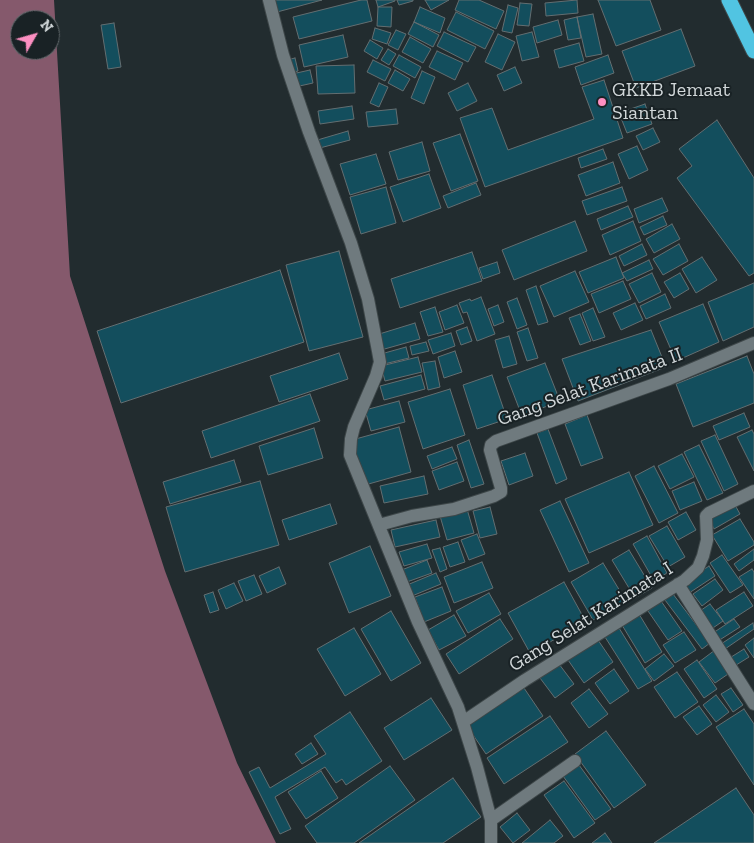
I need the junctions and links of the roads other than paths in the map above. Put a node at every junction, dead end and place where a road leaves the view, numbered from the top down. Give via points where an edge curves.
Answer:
1 (269, 0) edge
2 (729, 0) edge
3 (754, 51) edge
4 (754, 343) edge
5 (754, 491) edge
6 (379, 525) junction
7 (678, 584) junction
8 (754, 704) edge
9 (463, 722) junction
10 (575, 761) dead end
11 (491, 820) junction
12 (491, 843) edge

1 - 6 street via 306,124 351,243 368,299 380,362 354,427 350,456
2 - 3 highway
4 - 6 street, Gang Selat Karimata II via 660,382 496,441 490,450 501,492 454,509
5 - 7 street, Gang Selat Karimata I via 708,513 707,540 698,568
6 - 9 street
7 - 8 street
7 - 9 street, Gang Selat Karimata I
9 - 11 street
10 - 11 street
11 - 12 street

